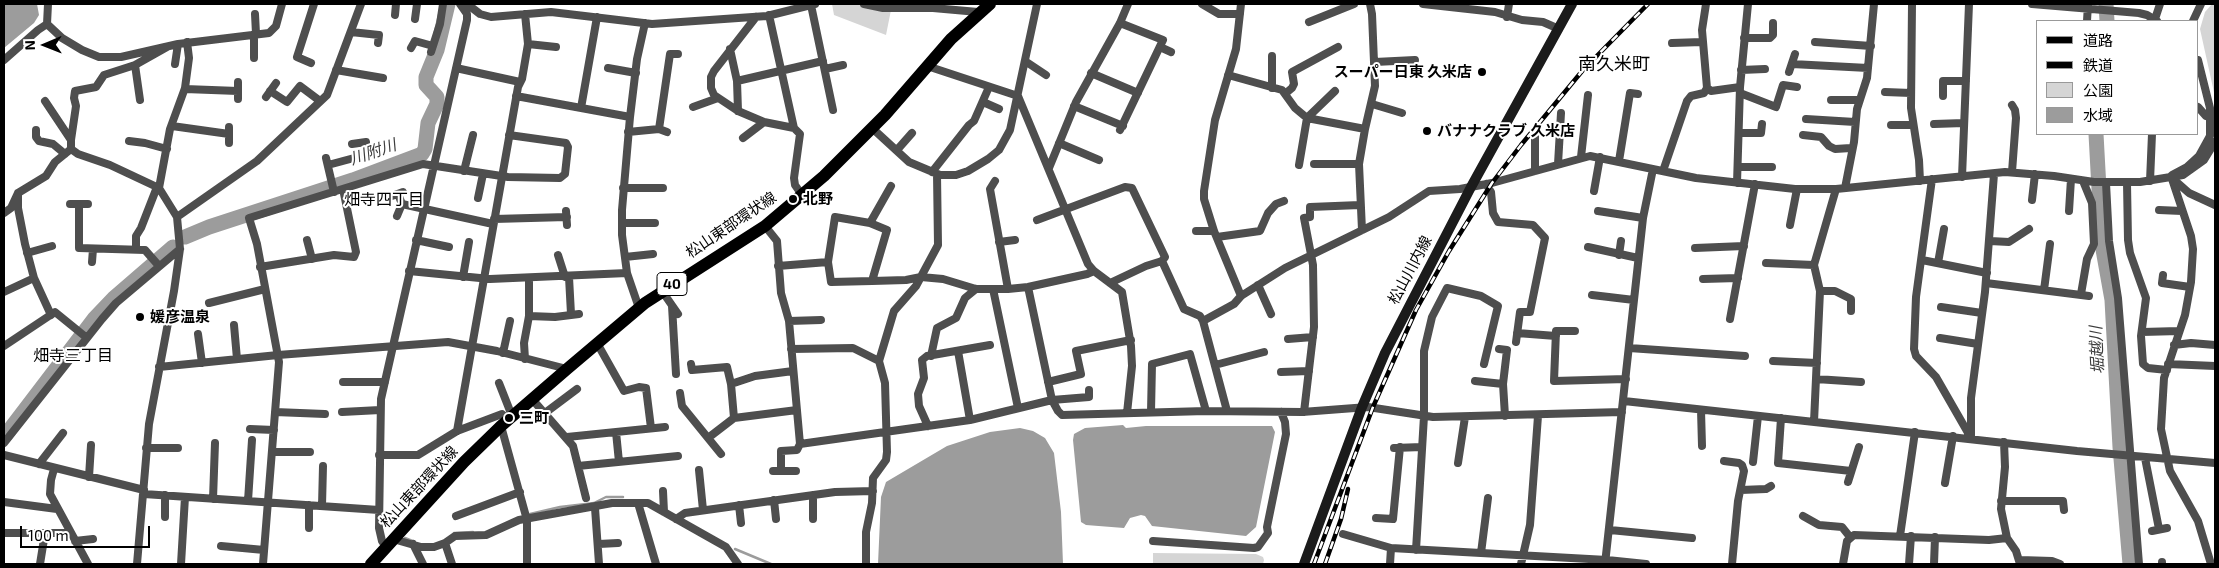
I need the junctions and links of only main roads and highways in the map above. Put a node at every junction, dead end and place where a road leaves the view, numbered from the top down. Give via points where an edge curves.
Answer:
1 (990, 4) edge
2 (1572, 4) edge
3 (371, 564) edge
4 (1304, 564) edge

1 - 3 main road, 松山東部環状線 / 40 via 978,12 872,128 802,195 765,226 662,291 507,420
2 - 4 main road, 松山川内線 via 1401,320 1362,407

